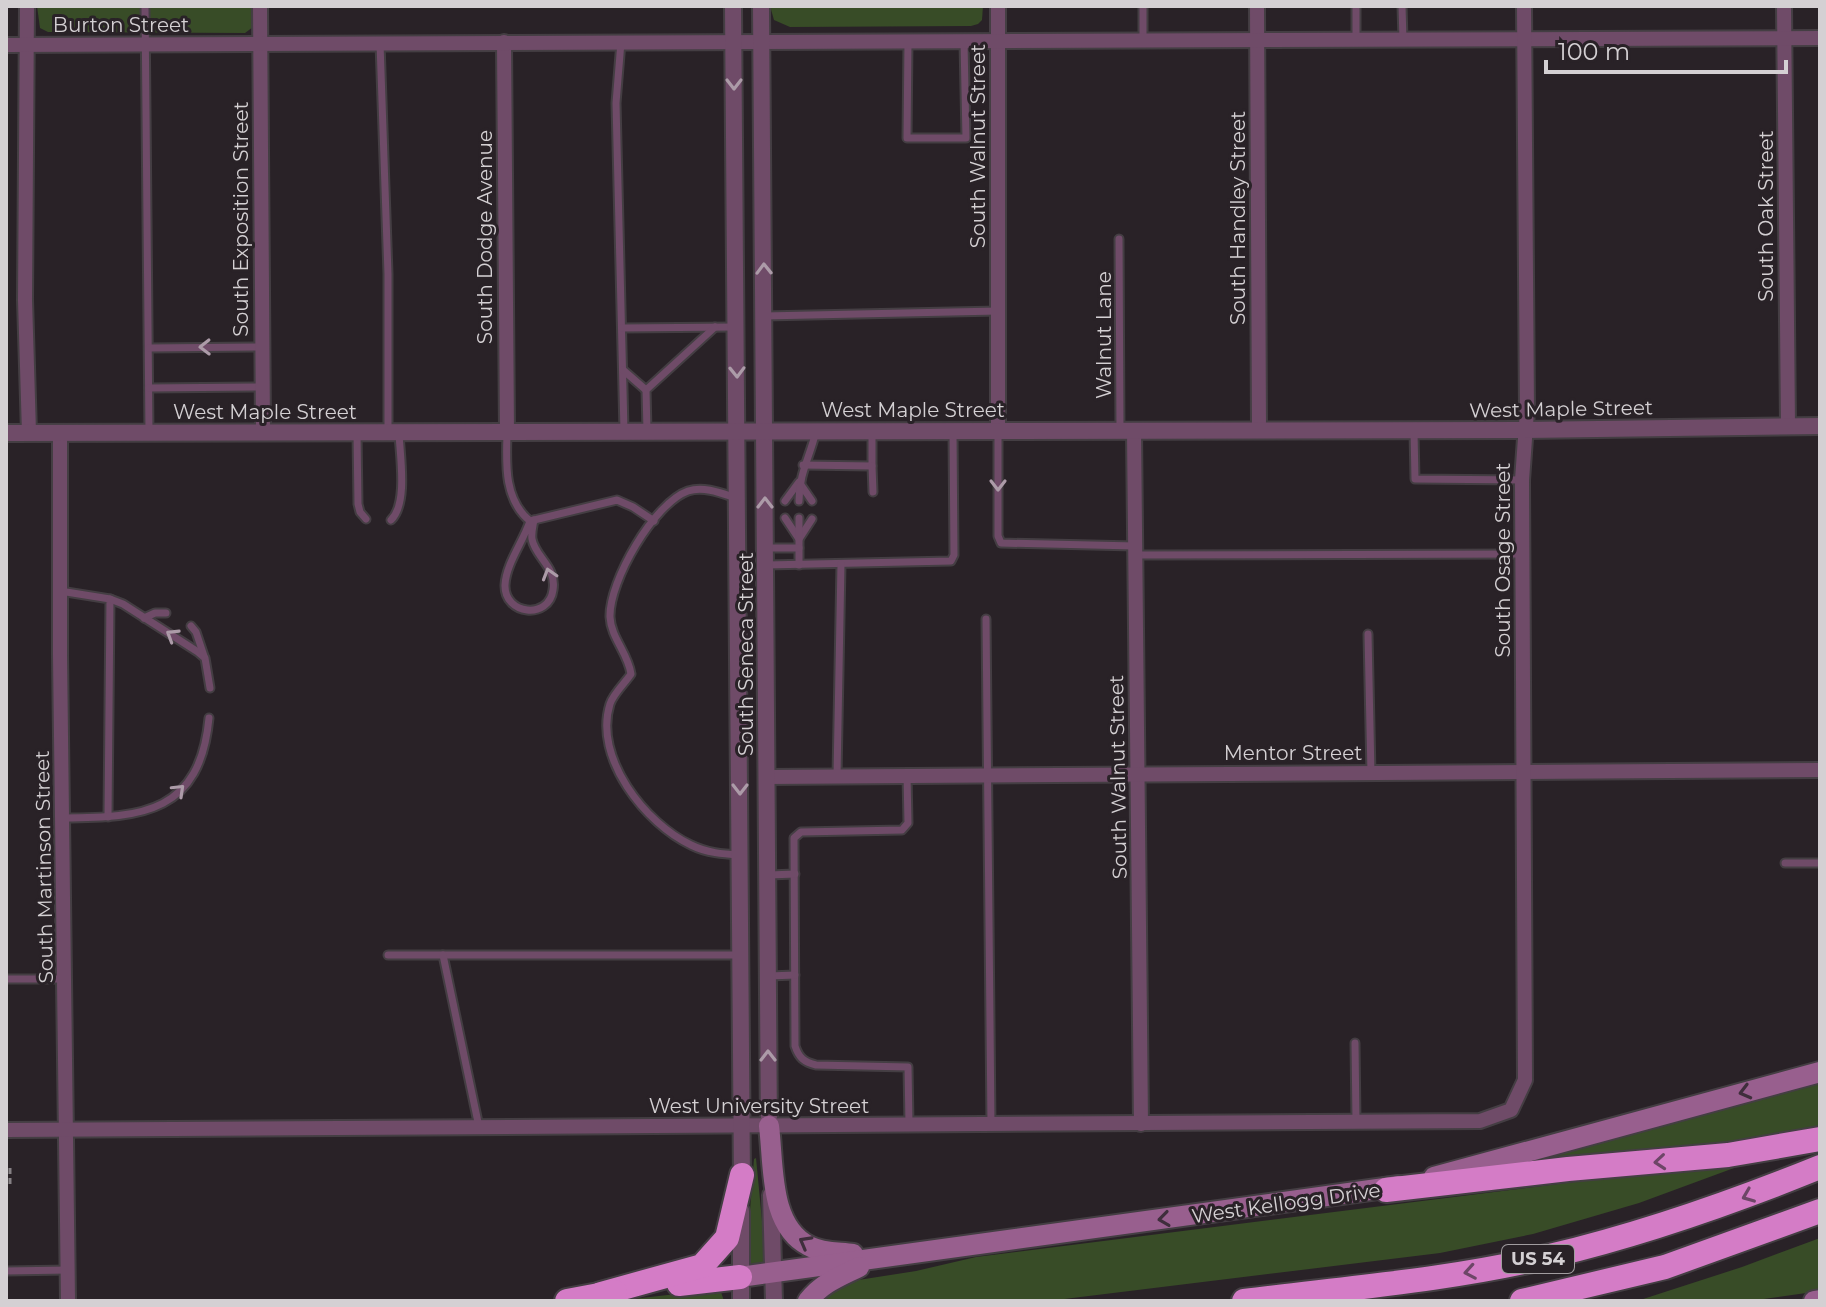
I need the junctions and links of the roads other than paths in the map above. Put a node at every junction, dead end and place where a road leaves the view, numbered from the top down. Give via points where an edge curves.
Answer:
1 (27, 6) edge
2 (145, 6) edge
3 (260, 6) edge
4 (733, 6) edge
5 (761, 6) edge
6 (998, 6) edge
7 (1143, 6) edge
8 (1257, 6) edge
9 (1356, 6) edge
10 (1402, 6) edge
11 (1524, 6) edge
12 (1784, 6) edge
13 (1785, 38) junction
14 (1820, 38) edge
15 (1525, 39) junction
16 (1356, 40) junction
17 (1403, 40) junction
18 (998, 41) junction
19 (1143, 41) junction
20 (1257, 41) junction
21 (504, 42) junction
22 (621, 42) junction
23 (733, 42) junction
24 (762, 42) junction
25 (908, 42) junction
26 (964, 42) junction
27 (380, 43) junction
28 (260, 44) junction
29 (6, 45) edge
30 (26, 45) junction
31 (145, 45) junction
32 (1119, 239) dead end
33 (998, 311) junction
34 (764, 316) junction
35 (715, 327) junction
36 (736, 327) junction
37 (622, 328) junction
38 (262, 347) junction
39 (149, 348) junction
40 (623, 370) junction
41 (262, 387) junction
42 (149, 388) junction
43 (646, 390) junction
44 (1788, 426) junction
45 (1820, 426) edge
46 (816, 430) junction
47 (872, 430) junction
48 (953, 430) junction
49 (998, 430) junction
50 (1127, 430) junction
51 (1259, 430) junction
52 (1414, 430) junction
53 (1525, 430) junction
54 (624, 431) junction
55 (647, 431) junction
56 (738, 431) junction
57 (765, 431) junction
58 (60, 432) junction
59 (150, 432) junction
60 (263, 432) junction
61 (357, 432) junction
62 (393, 432) junction
63 (507, 432) junction
64 (6, 433) edge
65 (29, 433) junction
66 (803, 465) junction
67 (872, 466) junction
68 (1522, 480) junction
69 (799, 482) junction
70 (873, 492) dead end
71 (738, 498) junction
72 (785, 501) dead end
73 (799, 501) dead end
74 (812, 501) dead end
75 (785, 518) dead end
76 (799, 518) dead end
77 (366, 519) dead end
78 (812, 519) dead end
79 (391, 520) dead end
80 (532, 520) junction
81 (654, 521) junction
82 (799, 544) junction
83 (1135, 551) junction
84 (1523, 554) junction
85 (766, 557) junction
86 (841, 564) junction
87 (799, 565) junction
88 (60, 591) junction
89 (110, 599) junction
90 (166, 613) dead end
91 (144, 618) junction
92 (986, 619) dead end
93 (191, 626) dead end
94 (1368, 634) dead end
95 (205, 658) junction
96 (210, 688) dead end
97 (209, 718) dead end
98 (1820, 770) edge
99 (1138, 773) junction
100 (1371, 774) junction
101 (1524, 774) junction
102 (907, 775) junction
103 (988, 775) junction
104 (837, 776) junction
105 (766, 777) junction
106 (108, 817) junction
107 (63, 818) junction
108 (740, 855) junction
109 (1785, 863) dead end
110 (1820, 863) edge
111 (795, 874) junction
112 (767, 875) junction
113 (388, 955) dead end
114 (443, 955) junction
115 (741, 955) junction
116 (795, 975) junction
117 (768, 976) junction
118 (6, 979) edge
119 (66, 979) junction
120 (1355, 1043) dead end
121 (1820, 1072) edge
122 (1511, 1110) joint
123 (1356, 1123) junction
124 (991, 1124) junction
125 (1141, 1124) junction
126 (909, 1125) junction
127 (742, 1126) junction
128 (769, 1126) junction
129 (479, 1127) junction
130 (6, 1130) edge
131 (67, 1130) junction
132 (1820, 1139) edge
133 (1820, 1167) edge
134 (742, 1175) junction
135 (1386, 1190) junction
136 (1820, 1211) edge
137 (881, 1257) junction
138 (1665, 1267) junction
139 (68, 1270) junction
140 (6, 1271) edge
141 (774, 1274) junction
142 (740, 1289) edge
143 (601, 1294) junction
144 (68, 1301) edge
145 (567, 1301) edge
146 (774, 1301) edge
147 (808, 1301) edge
148 (1244, 1301) edge
149 (1522, 1301) edge
150 (1577, 1301) edge

1 - 30 street
2 - 31 lane
3 - 28 street, South Exposition Street
4 - 23 street, South Seneca Street
5 - 24 street, South Seneca Street
6 - 18 street, South Walnut Street
7 - 19 lane
8 - 20 street, South Handley Street
9 - 16 lane
10 - 17 lane
11 - 15 street, South Osage Street
12 - 13 street, South Oak Street
13 - 14 street, Burton Street
13 - 15 street, Burton Street
13 - 44 street, South Oak Street
15 - 17 street, Burton Street
15 - 53 street, South Osage Street
16 - 17 street, Burton Street
16 - 20 street, Burton Street
18 - 19 street, Burton Street
18 - 26 street, Burton Street
18 - 33 street, South Walnut Street
19 - 20 street, Burton Street
20 - 51 street, South Handley Street
21 - 22 street, Burton Street
21 - 27 street, Burton Street
21 - 63 street, South Dodge Avenue
22 - 23 street, Burton Street
22 - 37 lane via 616,103
23 - 24 street, Burton Street
23 -> 36 street, South Seneca Street
24 - 25 street, Burton Street
34 -> 24 street, South Seneca Street
25 - 26 street, Burton Street
25 - 26 lane via 907,138 966,138
27 - 28 street, Burton Street
27 - 62 lane
28 - 31 street, Burton Street
28 - 38 street, South Exposition Street
29 - 30 street, Burton Street
30 - 31 street, Burton Street
30 - 65 street
31 - 39 lane
32 - 50 lane, Walnut Lane
33 - 34 lane
33 - 49 street, South Walnut Street
34 - 57 street, South Seneca Street
35 - 36 lane
35 - 37 lane
35 - 43 lane
36 -> 56 street, South Seneca Street
37 - 40 lane
38 -> 39 lane
38 - 41 street, South Exposition Street
39 - 42 lane
40 - 43 lane
40 - 54 lane
41 - 42 lane
41 - 60 street, South Exposition Street
42 - 59 lane
43 - 55 lane
44 - 45 street, West Maple Street
44 - 53 street, West Maple Street
46 - 47 street, West Maple Street
46 - 57 street, West Maple Street
46 - 66 lane via 810,458
47 - 48 street, West Maple Street
47 - 67 lane
48 - 49 street, West Maple Street
48 - 86 lane via 951,561
49 - 50 street, West Maple Street
49 -> 83 lane via 1001,543
50 - 51 street, West Maple Street
50 - 83 street, South Walnut Street
51 - 52 street, West Maple Street
52 - 53 street, West Maple Street
52 - 68 lane via 1415,479
53 - 68 street, South Osage Street
54 - 55 street, West Maple Street
54 - 63 street, West Maple Street
55 - 56 street, West Maple Street
56 - 57 street, West Maple Street
56 - 71 street, South Seneca Street
85 -> 57 street, South Seneca Street
58 - 59 street, West Maple Street
58 - 65 street, West Maple Street
58 - 88 street, South Martinson Street
59 - 60 street, West Maple Street
60 - 61 street, West Maple Street
61 - 62 street, West Maple Street
61 - 77 lane via 358,504
62 - 63 street, West Maple Street
62 - 79 lane via 401,500
63 - 80 lane via 507,478 518,512
64 - 65 street, West Maple Street
66 - 67 lane
66 - 69 lane
67 - 70 lane
68 - 84 street, South Osage Street
69 - 72 lane
69 - 73 lane
69 - 74 lane
71 - 81 lane via 692,490 677,496
71 -> 108 street, South Seneca Street
75 - 82 lane
76 - 82 lane
78 - 82 lane
80 -> 80 lane via 505,587 507,597 522,611 538,610 553,592 553,579 532,539
80 - 81 lane via 617,500
81 - 108 lane via 615,587 612,630 631,674 610,702 611,757 632,794 670,832 712,853
82 - 85 lane
82 - 87 lane
83 - 84 lane
83 - 99 street, South Walnut Street
84 - 101 street, South Osage Street
85 - 87 lane
85 - 105 street, South Seneca Street
86 - 87 lane
86 - 104 lane
88 - 89 lane
88 - 107 street, South Martinson Street
89 - 91 lane
89 - 106 lane
90 - 91 lane
95 -> 91 lane
92 - 103 lane
93 - 95 lane
94 - 100 lane
95 - 96 lane
106 -> 97 lane via 154,808 181,790 202,758
98 - 101 street, Mentor Street
99 - 100 street, Mentor Street
99 - 103 street, Mentor Street
99 - 125 street, South Walnut Street
100 - 101 street, Mentor Street
101 - 122 street, South Osage Street via 1525,1080
102 - 103 street, Mentor Street
102 - 104 street, Mentor Street
102 - 111 lane via 908,823 902,830 801,832 794,838
103 - 124 lane
104 - 105 street, Mentor Street
105 - 112 street, South Seneca Street
106 - 107 lane
107 - 119 street, South Martinson Street
108 - 115 street, South Seneca Street
109 - 110 lane
111 - 112 lane
111 - 116 lane
112 - 117 street, South Seneca Street
113 - 114 lane
114 - 115 lane
114 - 129 lane
115 - 127 street, South Seneca Street
116 - 117 lane
116 - 126 lane via 799,1056 816,1065 908,1067
128 -> 117 street, South Seneca Street
118 - 119 lane
119 - 131 street, South Martinson Street
120 - 123 lane
121 -> 135 main road, West Kellogg Drive
122 - 123 street, West University Street via 1480,1121
123 - 125 street, West University Street
124 - 125 street, West University Street
124 - 126 street, West University Street
126 - 128 street, West University Street
127 - 128 street, West University Street
127 - 129 street, West University Street
127 - 134 street, South Seneca Street
137 -> 128 main road via 811,1247 789,1232 780,1215
128 - 141 street, South Seneca Street
129 - 131 street, West University Street
130 - 131 street, West University Street
131 - 139 street, South Martinson Street
132 -> 135 highway via 1718,1156
133 -> 148 highway, US 54 via 1717,1208 1549,1257
134 - 142 street, South Seneca Street
134 - 143 highway via 727,1238 702,1266
135 -> 137 main road, West Kellogg Drive
136 - 138 highway, US 54
137 - 141 main road, West Kellogg Drive
137 - 147 main road via 828,1281
138 - 149 highway, US 54
138 - 150 highway
139 - 140 lane
139 - 144 street, South Martinson Street
141 - 142 main road, West Kellogg Drive
141 - 146 street, South Seneca Street
142 - 143 highway
143 - 145 highway

